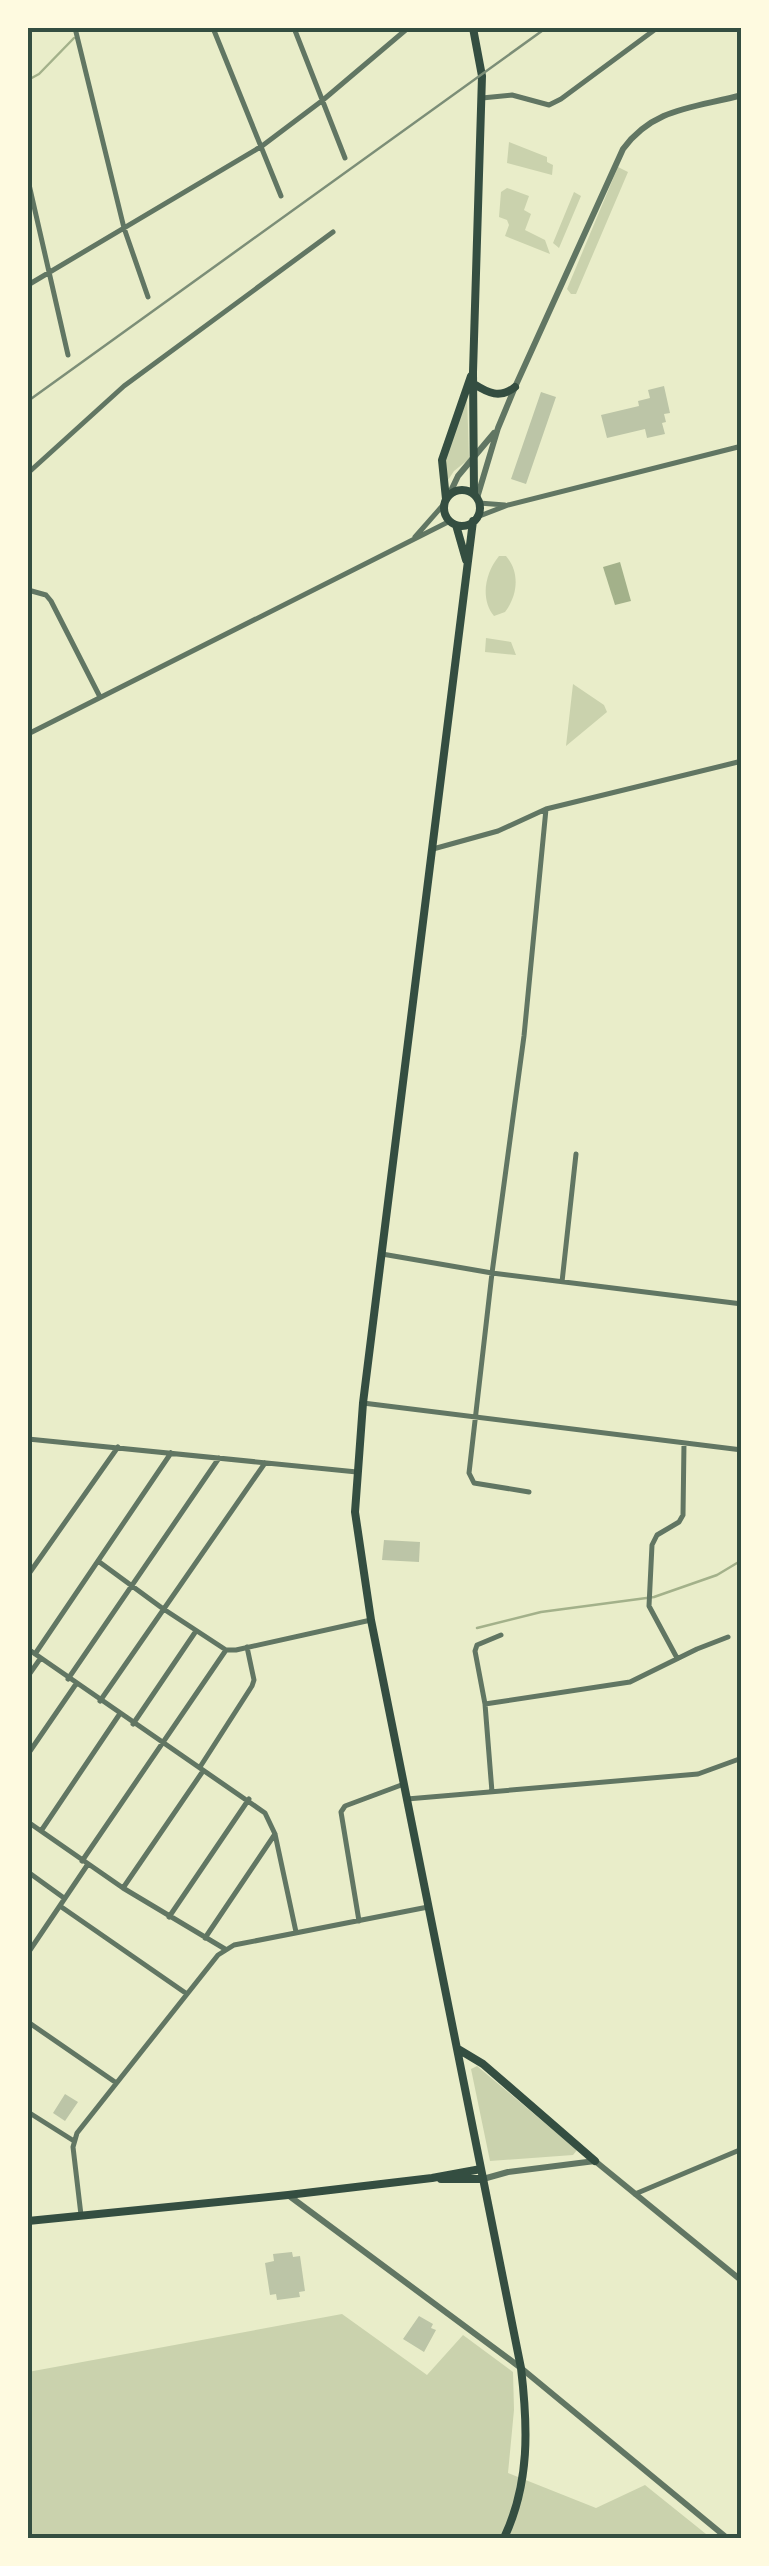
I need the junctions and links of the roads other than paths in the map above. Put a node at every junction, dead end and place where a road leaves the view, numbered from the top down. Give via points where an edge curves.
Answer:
1 (75, 28) edge
2 (213, 28) edge
3 (294, 28) edge
4 (408, 28) edge
5 (473, 28) edge
6 (656, 28) edge
7 (742, 95) edge
8 (482, 98) junction
9 (323, 100) junction
10 (262, 146) junction
11 (345, 158) dead end
12 (28, 180) edge
13 (280, 196) dead end
14 (124, 228) junction
15 (332, 232) dead end
16 (51, 273) junction
17 (28, 285) edge
18 (148, 296) dead end
19 (68, 355) dead end
20 (473, 372) junction
21 (474, 384) junction
22 (514, 387) junction
23 (498, 428) junction
24 (742, 446) edge
25 (475, 458) junction
26 (28, 473) edge
27 (477, 498) junction
28 (447, 499) junction
29 (508, 506) junction
30 (475, 519) junction
31 (453, 523) junction
32 (413, 539) junction
33 (468, 570) junction
34 (28, 590) edge
35 (100, 697) junction
36 (28, 734) edge
37 (742, 761) edge
38 (546, 809) junction
39 (433, 849) junction
40 (576, 1154) dead end
41 (382, 1254) junction
42 (492, 1273) junction
43 (562, 1282) junction
44 (742, 1304) edge
45 (363, 1403) junction
46 (476, 1418) junction
47 (28, 1439) edge
48 (684, 1443) junction
49 (118, 1447) junction
50 (742, 1450) edge
51 (171, 1454) junction
52 (219, 1458) junction
53 (264, 1463) junction
54 (357, 1472) junction
55 (529, 1492) dead end
56 (98, 1561) junction
57 (28, 1576) edge
58 (131, 1586) junction
59 (162, 1608) junction
60 (370, 1620) junction
61 (196, 1631) junction
62 (501, 1635) dead end
63 (728, 1637) dead end
64 (247, 1647) junction
65 (28, 1649) edge
66 (226, 1650) junction
67 (37, 1656) junction
68 (678, 1659) junction
69 (28, 1676) edge
70 (68, 1679) junction
71 (76, 1684) junction
72 (100, 1702) junction
73 (485, 1704) junction
74 (119, 1715) junction
75 (133, 1724) junction
76 (163, 1742) junction
77 (28, 1754) edge
78 (742, 1758) edge
79 (202, 1769) junction
80 (404, 1784) junction
81 (492, 1792) junction
82 (407, 1798) junction
83 (248, 1800) junction
84 (28, 1822) edge
85 (41, 1831) junction
86 (276, 1834) junction
87 (85, 1862) junction
88 (28, 1872) edge
89 (123, 1888) junction
90 (64, 1898) junction
91 (60, 1906) junction
92 (428, 1908) junction
93 (170, 1916) junction
94 (359, 1921) junction
95 (296, 1932) junction
96 (205, 1938) junction
97 (226, 1949) junction
98 (28, 1953) edge
99 (187, 1994) junction
100 (28, 2022) edge
101 (458, 2048) junction
102 (116, 2082) junction
103 (28, 2112) edge
104 (74, 2140) junction
105 (476, 2148) junction
106 (742, 2149) edge
107 (595, 2162) junction
108 (481, 2168) junction
109 (460, 2172) junction
110 (508, 2172) junction
111 (432, 2178) junction
112 (483, 2179) junction
113 (635, 2194) junction
114 (288, 2195) junction
115 (81, 2216) junction
116 (28, 2221) edge
117 (742, 2281) edge
118 (521, 2368) junction
119 (504, 2538) edge
120 (727, 2538) edge

1 - 14 street
2 - 10 street
3 - 9 street
4 - 9 street
5 - 8 main road
6 - 8 street via 549,105 512,95
7 - 22 street via 676,111 637,130
8 - 20 main road
9 - 10 street
9 - 11 street
10 - 13 street
10 - 14 street
12 - 16 street
14 - 16 street
14 - 18 street
15 - 26 street via 124,386
16 - 17 street
16 - 19 street
20 - 21 main road
20 - 28 main road via 442,460
21 - 22 main road via 499,394
21 - 25 main road
22 - 23 street
23 - 25 street
23 - 27 street
24 - 29 street
25 - 27 main road
25 - 28 street
27 - 28 main road via 459,490
27 - 29 street
27 - 30 main road
28 - 31 main road
28 - 32 street
29 - 30 street
30 - 31 main road
30 - 33 main road
31 - 32 street
31 - 33 main road
32 - 35 street
33 - 39 main road
34 - 35 street via 52,601
35 - 36 street
37 - 38 street
38 - 39 street
38 - 42 street
39 - 41 main road
40 - 43 street
41 - 42 street
41 - 45 main road
42 - 43 street
42 - 46 street
43 - 44 street
45 - 46 street
45 - 54 main road
46 - 48 street
46 - 55 street via 471,1481
47 - 49 street
48 - 50 street
48 - 68 street via 683,1515 654,1540 649,1606
49 - 51 street
49 - 57 street
51 - 52 street
51 - 56 street
52 - 53 street
52 - 58 street
53 - 54 street
53 - 59 street
54 - 60 main road via 357,1532
56 - 58 street
56 - 67 street
58 - 59 street
58 - 70 street
59 - 61 street
59 - 72 street
60 - 64 street
60 - 80 main road
61 - 66 street
61 - 75 street
62 - 73 street via 475,1651
63 - 68 street
64 - 66 street
64 - 79 street via 252,1686
65 - 67 street
66 - 76 street
67 - 69 street
67 - 70 street
68 - 73 street via 630,1682
70 - 71 street
71 - 72 street
71 - 77 street
72 - 74 street
73 - 81 street
74 - 75 street
74 - 85 street
75 - 76 street
76 - 79 street
76 - 87 street
78 - 81 street via 698,1774
79 - 83 street
79 - 89 street
80 - 82 main road
80 - 94 street via 341,1812
81 - 82 street
82 - 92 main road
83 - 86 street
83 - 93 street
84 - 85 street
85 - 87 street
86 - 95 street
86 - 96 street
87 - 89 street
87 - 90 street
88 - 90 street
89 - 93 street
90 - 91 street
91 - 98 street
91 - 99 street
92 - 94 street
92 - 101 main road
93 - 96 street
94 - 95 street
95 - 97 street
96 - 97 street
97 - 99 street
99 - 102 street
100 - 102 street
101 - 105 main road
101 - 107 main road
102 - 104 street
103 - 104 street
104 - 115 street
105 - 108 main road
105 - 109 main road
106 - 113 street
107 - 110 street
107 - 113 street
108 - 109 main road
108 - 110 street
108 - 112 main road
109 - 111 main road
110 - 112 street
111 - 112 main road
111 - 114 main road
112 - 118 main road
113 - 117 street
114 - 115 main road
114 - 118 street
115 - 116 main road
118 - 119 main road via 527,2444
118 - 120 street

